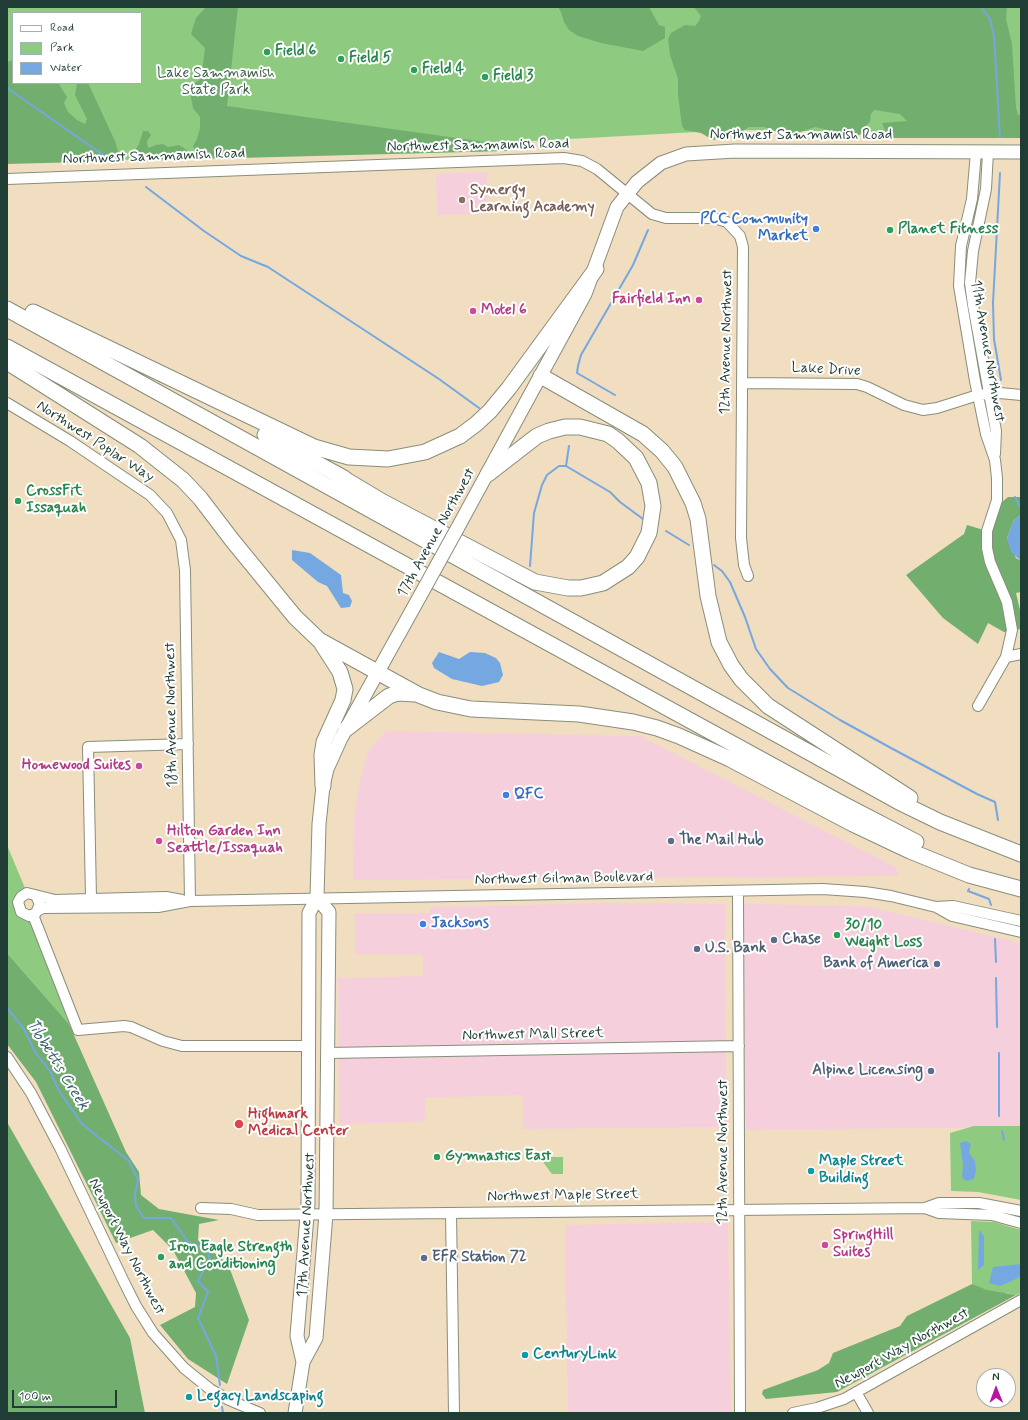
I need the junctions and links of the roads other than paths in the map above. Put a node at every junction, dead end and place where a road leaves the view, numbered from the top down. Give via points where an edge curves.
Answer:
1 (982, 152) junction
2 (1021, 152) edge
3 (7, 179) edge
4 (626, 194) junction
5 (596, 269) junction
6 (7, 299) edge
7 (7, 309) edge
8 (97, 344) junction
9 (7, 347) edge
10 (7, 362) edge
11 (542, 376) junction
12 (743, 383) junction
13 (989, 394) junction
14 (978, 395) junction
15 (1021, 395) edge
16 (7, 404) edge
17 (995, 460) junction
18 (488, 474) junction
19 (177, 529) joint
20 (748, 576) dead end
21 (319, 640) junction
22 (1021, 654) edge
23 (1006, 657) junction
24 (377, 673) junction
25 (419, 695) junction
26 (978, 706) dead end
27 (346, 729) junction
28 (188, 744) junction
29 (323, 786) junction
30 (989, 842) junction
31 (1021, 854) edge
32 (1021, 883) edge
33 (1021, 888) edge
34 (738, 891) junction
35 (36, 896) junction
36 (91, 898) junction
37 (317, 898) junction
38 (190, 901) junction
39 (936, 907) junction
40 (36, 912) junction
41 (1021, 921) edge
42 (1021, 932) edge
43 (310, 1046) junction
44 (739, 1046) junction
45 (328, 1053) junction
46 (7, 1056) edge
47 (201, 1208) dead end
48 (925, 1208) junction
49 (739, 1209) junction
50 (1021, 1211) edge
51 (451, 1213) junction
52 (308, 1214) junction
53 (326, 1214) junction
54 (1021, 1223) edge
55 (1021, 1300) edge
56 (303, 1362) junction
57 (856, 1392) junction
58 (260, 1413) edge
59 (295, 1413) edge
60 (454, 1413) edge
61 (740, 1413) edge
62 (793, 1413) edge
63 (868, 1413) edge

1 - 2 main road, Northwest Sammamish Road
1 - 4 main road, Northwest Sammamish Road via 743,151 692,154 661,163
1 - 13 street, 11th Avenue Northwest via 986,189 973,251 970,283
1 - 14 street, 11th Avenue Northwest via 961,246 958,280
3 - 4 street, Northwest Sammamish Road via 564,158 590,165
4 - 5 main road, 17th Avenue Northwest via 613,216
4 - 12 street, 12th Avenue Northwest via 652,214 666,218 718,219 727,222 740,236 743,247
5 - 8 highway via 490,412 449,442 407,457 362,459 325,451
5 - 11 main road, 17th Avenue Northwest
6 - 8 highway
7 - 30 highway via 899,802
8 - 18 highway via 534,582 568,588 603,583 628,567 637,557 649,533 653,506 642,468 628,449 608,434 580,427 565,428 537,436
9 - 32 highway via 878,824 950,857
10 - 21 highway via 140,446 178,476 200,498 295,617
11 - 18 main road, 17th Avenue Northwest
11 - 30 highway via 643,434 675,467 698,519 709,602 719,642 731,665 753,693 768,706 909,798
12 - 14 street, Lake Drive via 856,384 904,405 923,410
12 - 20 street, 12th Avenue Northwest via 741,538
13 - 14 street, Lake Drive
13 - 15 street, Lake Drive
13 - 17 street, 11th Avenue Northwest via 996,431
14 - 17 street, 11th Avenue Northwest via 986,434
16 - 19 street, Northwest Poplar Way via 128,478 160,505
17 - 23 street, 11th Avenue Northwest via 997,500 986,541 990,562 1011,617 1011,636
18 - 24 main road, 17th Avenue Northwest, bridge
19 - 28 street, 18th Avenue Northwest via 184,558
21 - 24 highway
21 - 29 highway via 340,672 345,689 343,700 324,742
22 - 23 street
23 - 26 street, 11th Avenue Northwest
24 - 25 highway
24 - 27 main road, 17th Avenue Northwest
25 - 27 highway via 398,693 389,696
25 - 33 highway via 437,702 471,709 579,714 657,728 730,759 910,851 969,875
27 - 29 main road, 17th Avenue Northwest via 327,769
28 - 36 street via 88,747
28 - 38 street, 18th Avenue Northwest
29 - 37 main road, 17th Avenue Northwest via 318,824
30 - 31 highway
34 - 37 street, Northwest Gilman Boulevard
34 - 39 street, Northwest Gilman Boulevard via 823,889 865,892
34 - 44 street, 12th Avenue Northwest
35 - 36 street, Northwest Gilman Boulevard via 55,900
35 - 40 street via 40,904
35 - 40 street via 31,893 24,894 18,902 21,912 26,915
36 - 38 street, Northwest Gilman Boulevard via 166,897
37 - 38 street, Northwest Gilman Boulevard
37 - 43 main road, 17th Avenue Northwest via 309,913
37 - 45 main road, 17th Avenue Northwest via 329,912
38 - 40 street, Northwest Gilman Boulevard via 158,906 43,908
39 - 41 street, Northwest Gilman Boulevard via 953,906
39 - 42 street, Northwest Gilman Boulevard via 952,916
40 - 43 street via 78,1030 131,1027 182,1046
43 - 52 main road, 17th Avenue Northwest
44 - 45 street, Northwest Mall Street
44 - 49 street, 12th Avenue Northwest
45 - 53 main road, 17th Avenue Northwest
46 - 58 street, Newport Way Northwest via 32,1093 136,1306 153,1333 184,1368 210,1389
47 - 52 street, Northwest Maple Street via 231,1209 258,1215
48 - 49 street, Northwest Maple Street
48 - 50 street, Northwest Maple Street via 939,1202 979,1202
48 - 54 street, Northwest Maple Street via 939,1213 992,1215
49 - 51 street, Northwest Maple Street
49 - 61 street, 12th Avenue Northwest
51 - 53 street, Northwest Maple Street
51 - 60 street
52 - 53 street, Northwest Maple Street
52 - 56 main road, 17th Avenue Northwest via 297,1336
53 - 56 main road, 17th Avenue Northwest via 316,1338
55 - 57 street, Newport Way Northwest
56 - 59 main road, 17th Avenue Northwest
57 - 62 street, Newport Way Northwest via 822,1407
57 - 63 street

